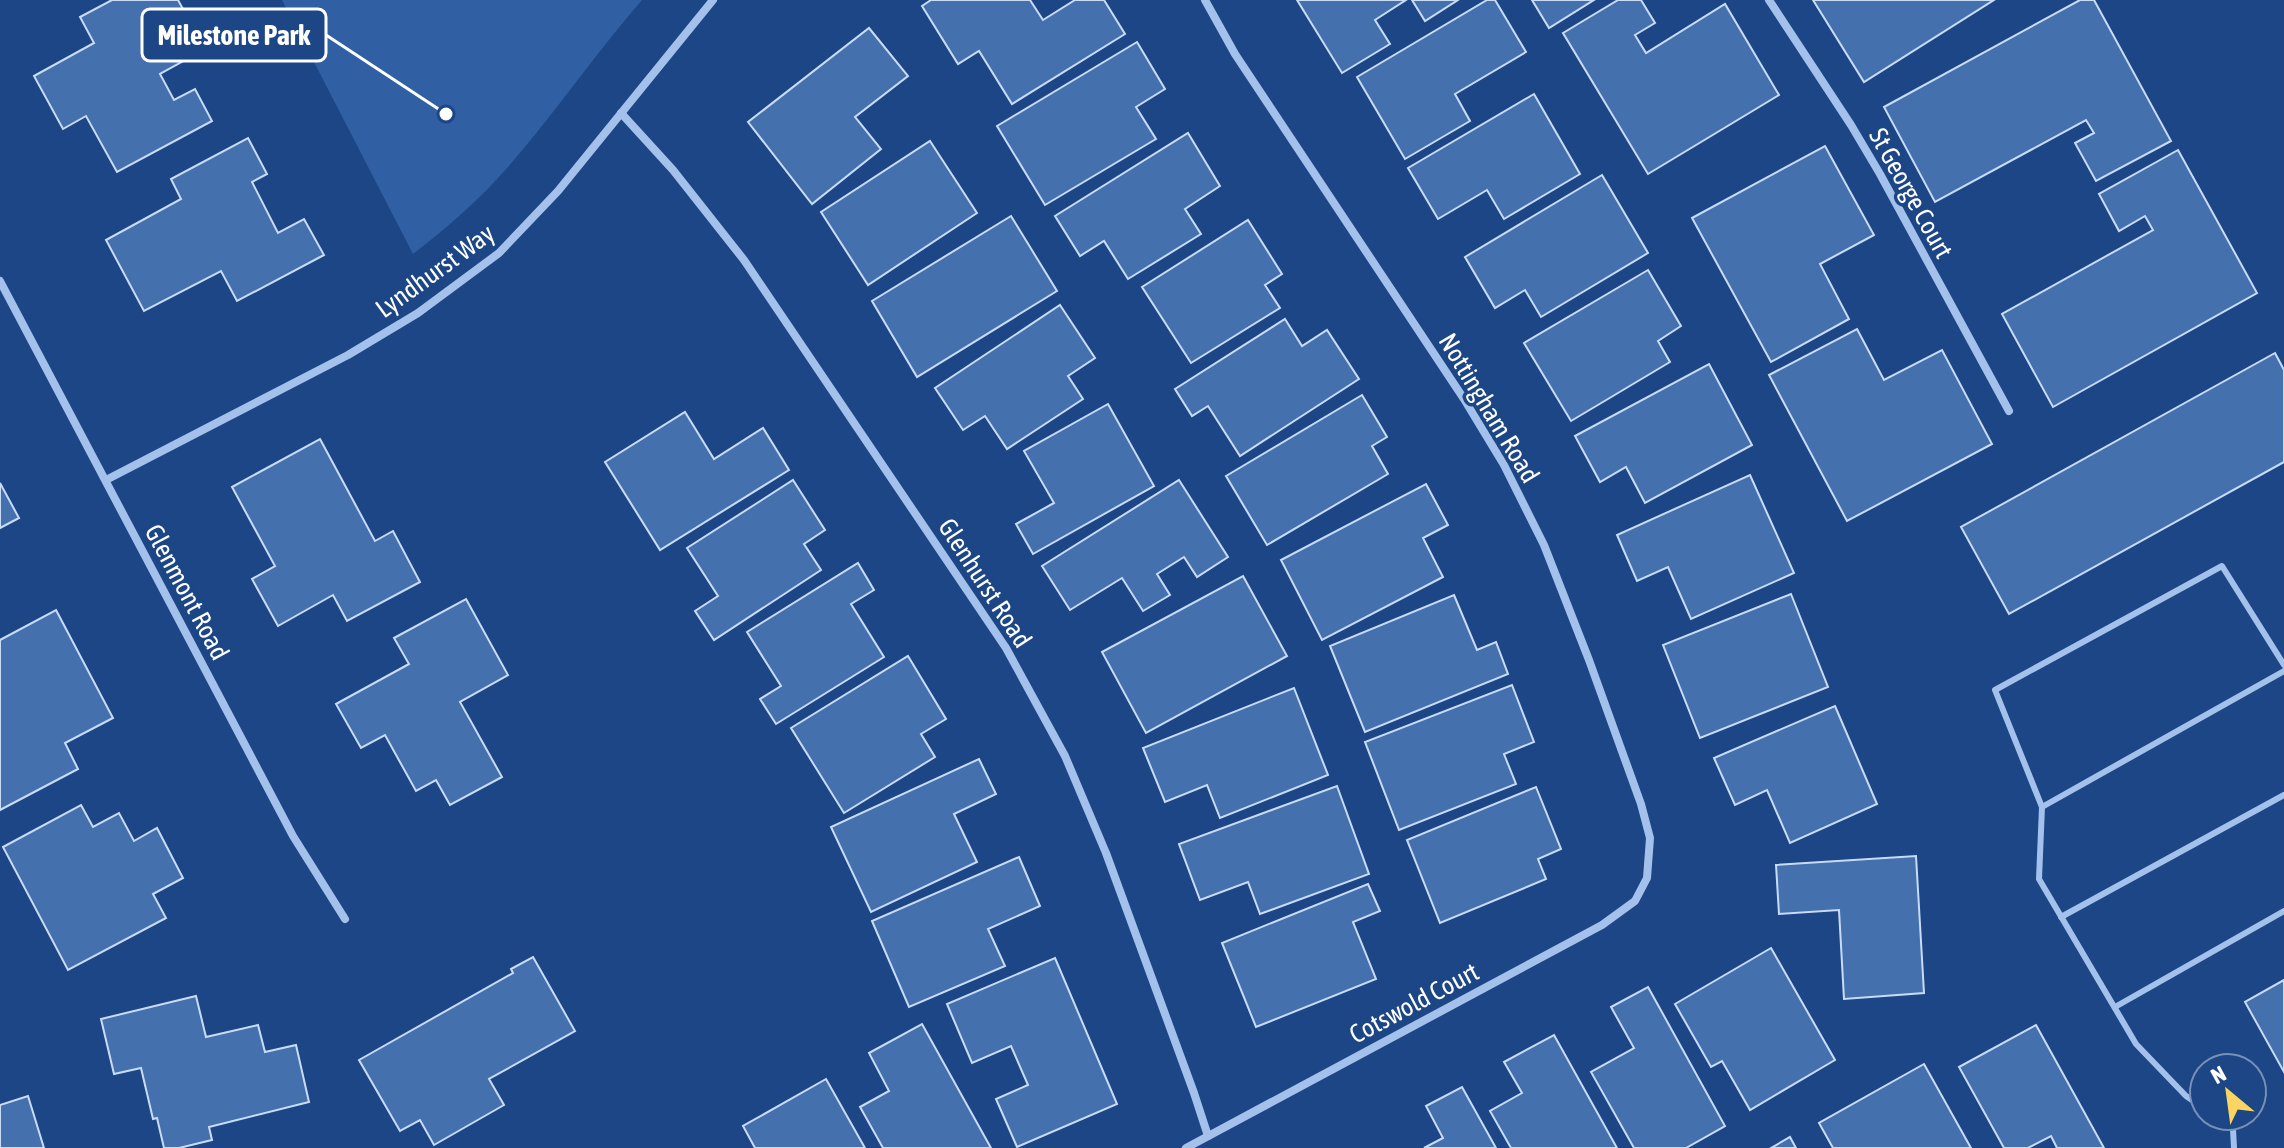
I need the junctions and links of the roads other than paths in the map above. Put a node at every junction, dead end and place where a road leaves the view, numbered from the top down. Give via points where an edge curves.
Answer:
1 (713, 0) edge
2 (1205, 0) edge
3 (1769, 0) edge
4 (621, 113) junction
5 (0, 281) edge
6 (2009, 411) dead end
7 (106, 480) junction
8 (2284, 668) edge
9 (2284, 795) edge
10 (2042, 807) junction
11 (1647, 878) joint
12 (2284, 911) edge
13 (2061, 917) junction
14 (345, 919) dead end
15 (2115, 1007) junction
16 (2188, 1097) edge
17 (1208, 1136) junction
18 (1186, 1148) edge

1 - 4 street, Lyndhurst Way
2 - 11 street, Nottingham Road via 1235,54 1464,399 1544,545 1641,804 1650,838
3 - 6 street, St George Court via 1880,174
4 - 7 street, Lyndhurst Way via 499,253 418,313
4 - 17 street, Glenhurst Road via 744,260 1006,648 1065,756 1088,811
5 - 7 street, Glenmont Road
7 - 14 street, Glenmont Road via 293,836
8 - 10 lane
8 - 10 lane via 2222,566 1995,690
9 - 13 lane
10 - 13 lane via 2039,879
11 - 17 street, Cotswold Court via 1635,901 1602,925
12 - 15 lane
13 - 15 lane
15 - 16 lane via 2136,1044
17 - 18 street, Cotswold Court

